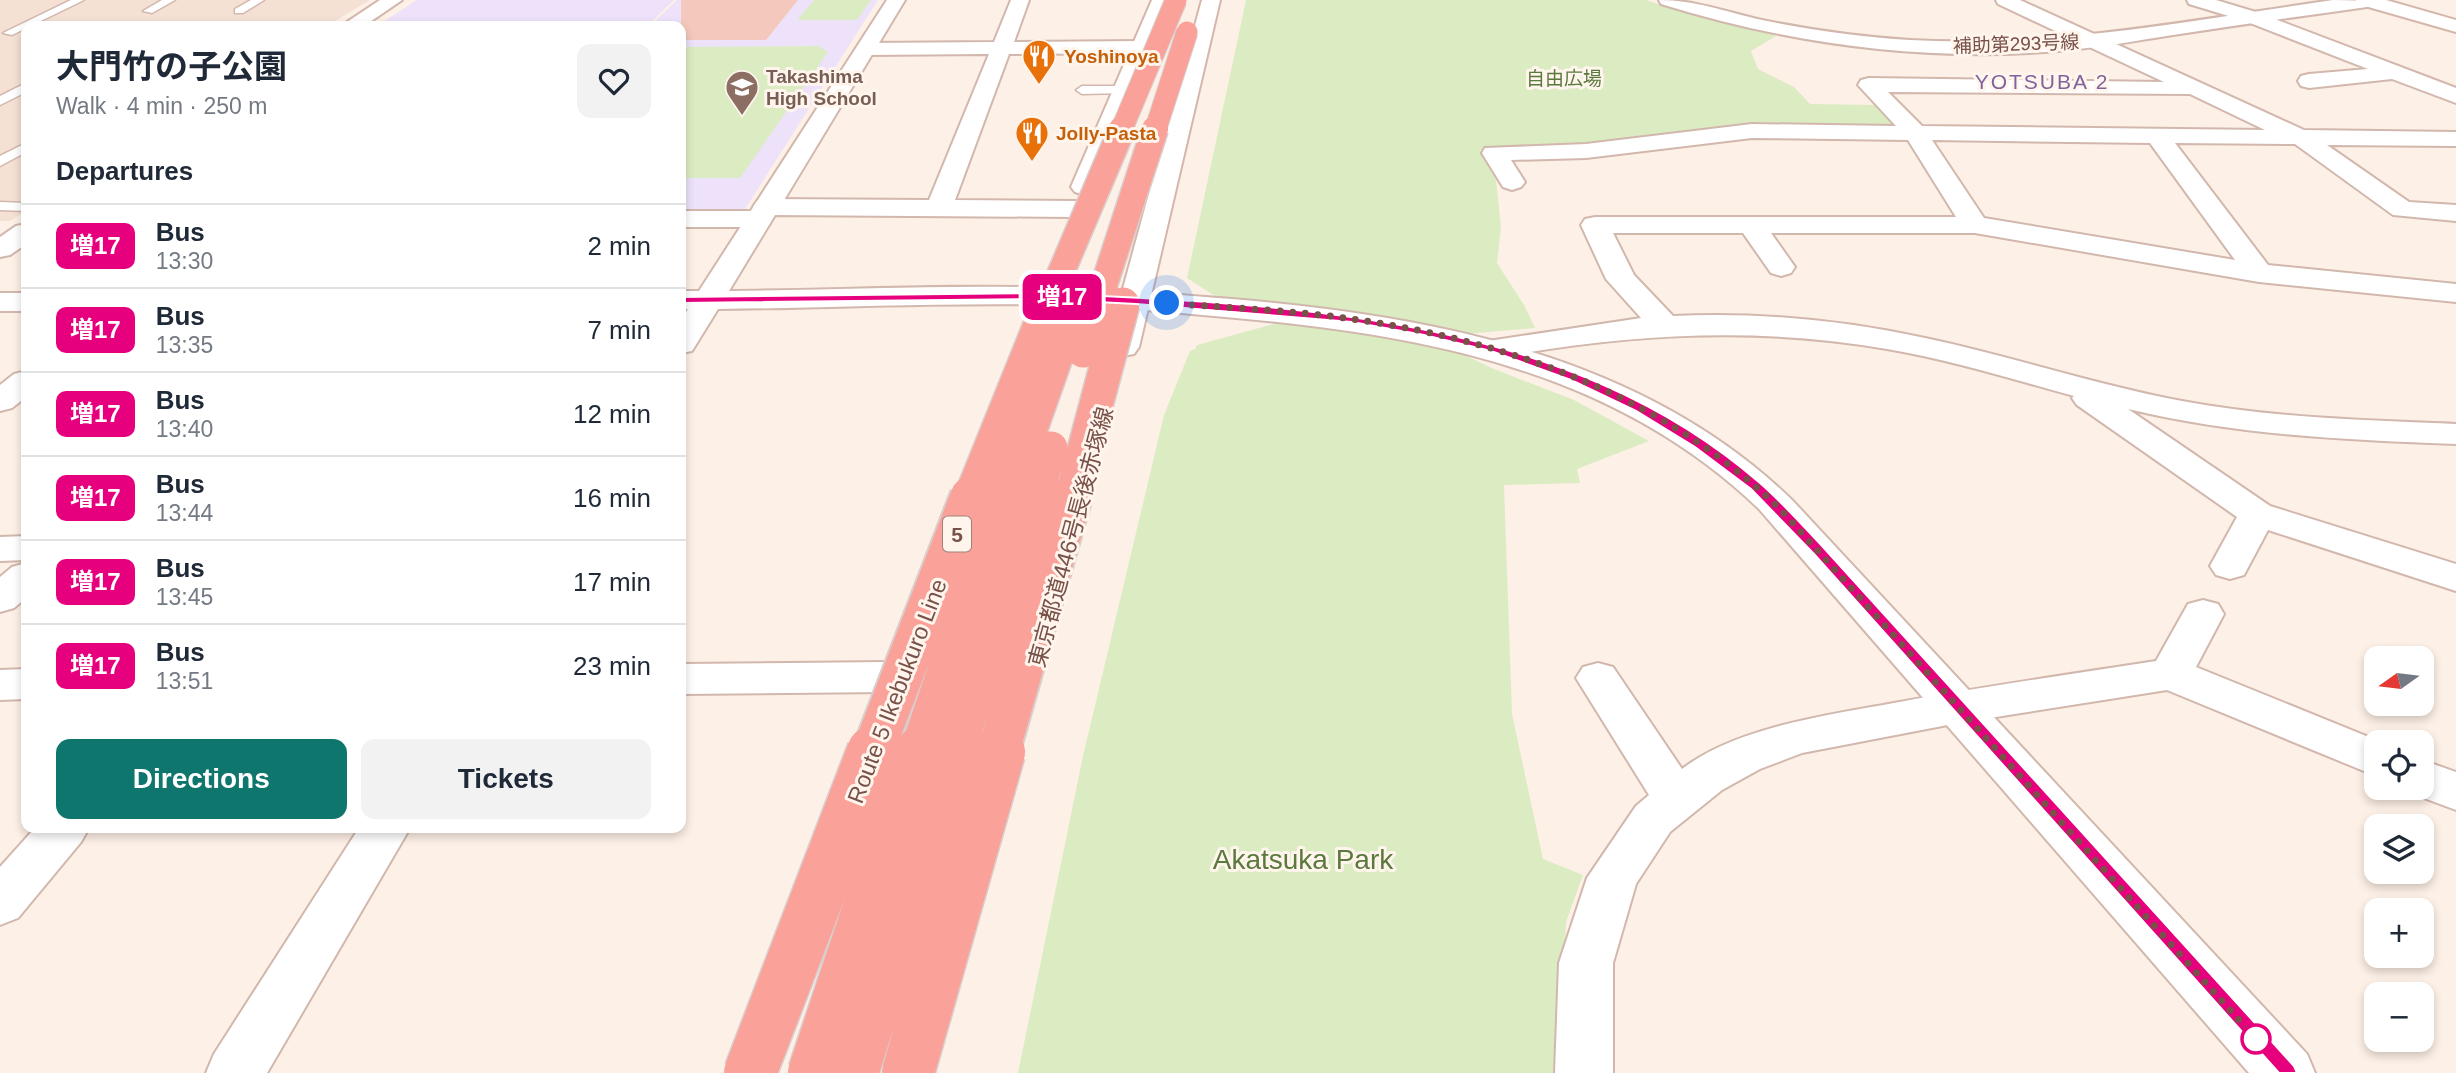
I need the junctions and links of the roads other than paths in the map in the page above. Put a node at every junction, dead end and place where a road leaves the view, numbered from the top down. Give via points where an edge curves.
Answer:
1 (79, 0) edge
2 (170, 0) edge
3 (259, 0) edge
4 (393, 0) edge
5 (896, 0) edge
6 (1020, 0) edge
7 (1161, 0) edge
8 (1176, 0) edge
9 (1198, 0) edge
10 (1211, 0) edge
11 (2005, 0) edge
12 (2196, 0) edge
13 (2366, 0) edge
14 (1672, 1) edge
15 (148, 11) dead end
16 (239, 11) dead end
17 (2252, 18) junction
18 (34, 21) edge
19 (359, 21) edge
20 (2456, 26) edge
21 (21, 27) edge
22 (8, 33) dead end
23 (2094, 41) junction
24 (1141, 47) junction
25 (1003, 48) junction
26 (866, 49) junction
27 (2396, 73) junction
28 (2309, 80) dead end
29 (1956, 86) junction
30 (2040, 88) junction
31 (2120, 88) junction
32 (2197, 89) junction
33 (21, 90) edge
34 (1082, 90) dead end
35 (1123, 90) junction
36 (2456, 96) edge
37 (0, 101) edge
38 (2382, 115) dead end
39 (1915, 132) junction
40 (2011, 133) junction
41 (2101, 134) junction
42 (2157, 135) junction
43 (2189, 136) junction
44 (2300, 137) junction
45 (2448, 139) edge
46 (21, 150) edge
47 (0, 162) edge
48 (1512, 183) dead end
49 (0, 206) edge
50 (21, 206) edge
51 (939, 209) junction
52 (1075, 209) junction
53 (762, 213) junction
54 (2456, 213) edge
55 (686, 219) edge
56 (1751, 225) junction
57 (1975, 225) junction
58 (21, 235) edge
59 (0, 248) edge
60 (1781, 267) dead end
61 (2259, 273) junction
62 (2456, 293) edge
63 (1039, 296) junction
64 (694, 300) edge
65 (1136, 300) junction
66 (0, 302) edge
67 (21, 302) edge
68 (1662, 324) junction
69 (686, 327) edge
70 (1495, 349) junction
71 (21, 385) edge
72 (2070, 385) junction
73 (0, 401) edge
74 (2456, 434) edge
75 (2257, 514) junction
76 (21, 548) edge
77 (0, 549) edge
78 (2230, 566) dead end
79 (2456, 578) edge
80 (21, 580) edge
81 (0, 599) edge
82 (2203, 614) dead end
83 (2171, 674) junction
84 (887, 677) junction
85 (1598, 678) dead end
86 (686, 679) edge
87 (21, 684) edge
88 (0, 685) edge
89 (1958, 707) junction
90 (2364, 754) edge
91 (2434, 783) edge
92 (2456, 792) edge
93 (1677, 799) junction
94 (60, 833) edge
95 (382, 833) edge
96 (0, 903) edge
97 (235, 1073) edge
98 (731, 1073) edge
99 (750, 1073) edge
100 (814, 1073) edge
101 (852, 1073) edge
102 (908, 1073) edge
103 (925, 1073) edge
104 (1584, 1073) edge
105 (2286, 1073) edge

1 - 18 lane
2 - 15 lane
3 - 16 lane
4 - 19 street
5 - 26 street
6 - 25 street
7 - 24 street
8 - 99 highway, Route 5 Ikebukuro Line / 5, bridge via 1014,386
8 - 100 highway, bridge
9 - 101 highway, bridge
9 - 102 highway, bridge via 1102,389
10 - 65 street, 東京都道446号長後赤塚線
11 - 23 street
12 - 17 street
13 - 17 street, 補助第293号線
13 - 20 street
14 - 23 street, 補助第293号線 via 1774,27 1883,42 2001,47
17 - 23 street, 補助第293号線
17 - 27 street
21 - 22 lane
23 - 32 street
24 - 25 street
24 - 35 street
25 - 26 street
25 - 51 street
26 - 53 street
27 - 28 street
27 - 36 street
29 - 30 street
29 - 39 street via 1869,85
29 - 40 street
30 - 31 street
30 - 41 street
31 - 32 street
31 - 43 street
32 - 44 street
33 - 37 lane
34 - 35 lane
35 - 52 street
38 - 45 street
39 - 40 street
39 - 48 street via 1752,131 1586,151 1494,153
39 - 57 street
40 - 41 street
41 - 42 street
42 - 43 street
42 - 61 street
43 - 44 street
44 - 45 street
44 - 54 street via 2402,209
46 - 47 lane
49 - 50 lane
51 - 52 street
51 - 53 street
52 - 63 street
53 - 55 street
53 - 64 street
56 - 57 street
56 - 60 street
56 - 68 street via 1595,225 1622,279
57 - 61 street
58 - 59 street
61 - 62 street
63 - 64 street
63 - 65 street
63 - 84 street
64 - 69 street
65 - 70 street via 1352,319
65 - 103 street, 東京都道446号長後赤塚線
66 - 67 street
68 - 70 street
68 - 72 street via 1731,323 1839,332 1941,351
70 - 89 street via 1575,377 1641,408 1756,486
71 - 73 street
72 - 74 street via 2184,411 2260,422
72 - 75 street
75 - 78 street
75 - 79 street
76 - 77 street
80 - 81 street
82 - 83 street
83 - 89 street
83 - 90 street
84 - 86 street
84 - 98 street
85 - 93 street
87 - 88 street
89 - 93 street via 1795,738 1705,777
89 - 105 street
91 - 92 street
93 - 104 street via 1653,819 1612,878 1586,963
94 - 96 street
95 - 97 street

